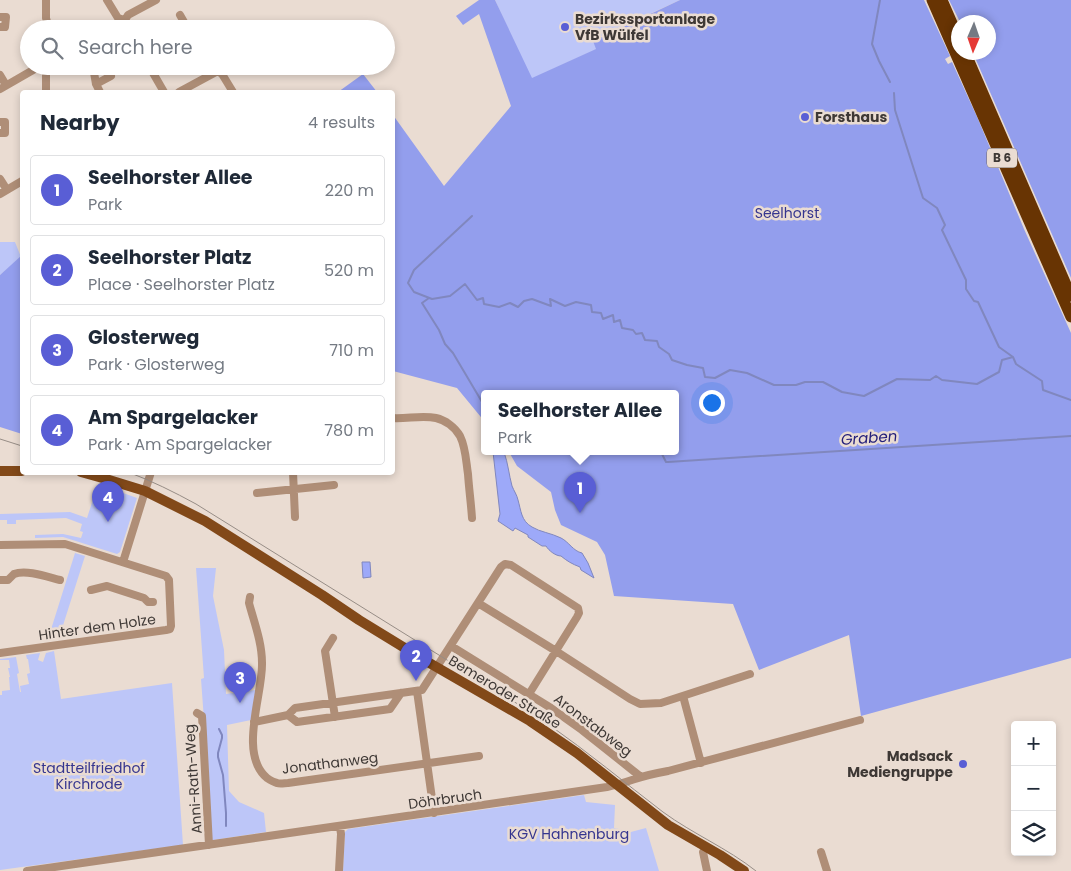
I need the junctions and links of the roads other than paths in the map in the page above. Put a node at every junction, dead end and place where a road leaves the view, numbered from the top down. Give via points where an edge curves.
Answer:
1 (46, 0) edge
2 (107, 0) edge
3 (156, 0) edge
4 (932, 0) edge
5 (942, 0) edge
6 (180, 15) dead end
7 (0, 17) edge
8 (47, 20) edge
9 (125, 20) joint
10 (183, 20) edge
11 (951, 21) edge
12 (0, 27) edge
13 (968, 60) edge
14 (0, 75) edge
15 (25, 75) edge
16 (46, 75) edge
17 (94, 75) edge
18 (110, 75) edge
19 (154, 75) edge
20 (204, 75) edge
21 (223, 75) edge
22 (96, 84) junction
23 (3, 87) edge
24 (46, 90) edge
25 (99, 90) edge
26 (163, 90) edge
27 (182, 90) edge
28 (232, 90) edge
29 (0, 122) edge
30 (0, 133) edge
31 (0, 179) edge
32 (20, 182) edge
33 (3, 192) edge
34 (1071, 296) edge
35 (1071, 317) edge
36 (395, 418) edge
37 (20, 471) edge
38 (0, 472) edge
39 (92, 475) edge
40 (150, 475) edge
41 (293, 475) edge
42 (334, 484) dead end
43 (294, 489) junction
44 (146, 491) junction
45 (257, 493) dead end
46 (295, 517) dead end
47 (472, 518) dead end
48 (0, 545) edge
49 (123, 562) junction
50 (0, 580) edge
51 (60, 580) dead end
52 (91, 590) dead end
53 (250, 598) dead end
54 (170, 602) junction
55 (478, 603) junction
56 (333, 638) dead end
57 (451, 646) junction
58 (556, 651) junction
59 (0, 653) edge
60 (437, 667) junction
61 (750, 674) dead end
62 (417, 691) junction
63 (401, 693) junction
64 (529, 694) junction
65 (683, 696) junction
66 (333, 702) junction
67 (197, 712) dead end
68 (288, 715) junction
69 (335, 716) junction
70 (860, 720) dead end
71 (254, 722) junction
72 (479, 756) dead end
73 (701, 762) junction
74 (427, 763) junction
75 (641, 777) junction
76 (618, 785) junction
77 (434, 813) junction
78 (340, 826) junction
79 (210, 845) junction
80 (706, 847) junction
81 (821, 852) dead end
82 (27, 871) edge
83 (338, 871) edge
84 (707, 871) edge
85 (744, 871) edge
86 (826, 871) edge

1 - 8 street
2 - 9 street via 118,18
3 - 9 street via 128,15
4 - 35 highway, B 6
5 - 11 highway
6 - 10 street
7 - 12 street via 6,17 5,27
13 - 34 highway, B 6
14 - 23 street
15 - 23 street
16 - 24 street
17 - 22 street
18 - 22 street
19 - 26 street
20 - 27 street
21 - 28 street
22 - 25 street
29 - 30 street via 5,122 5,133
31 - 33 street
32 - 33 street
36 - 47 street via 437,418 459,434 465,453
37 - 38 main road
39 - 44 main road, Bemeroder Straße
40 - 44 street
41 - 43 street
42 - 43 street
43 - 45 street
43 - 46 street
44 - 49 street
44 - 60 main road, Bemeroder Straße via 205,521
48 - 49 street, Hinter dem Holze via 65,544
49 - 54 street, Hinter dem Holze via 168,577
50 - 51 street via 8,580 21,573 36,573
52 - 54 street, Hinter dem Holze via 107,586 148,602
53 - 71 street, Jonathanweg via 248,603 261,648 262,664
54 - 59 street, Hinter dem Holze via 171,626 168,629
55 - 57 street
55 - 58 street
55 - 58 street via 501,566 510,565 578,608 577,617
56 - 66 street via 325,651
57 - 60 street
57 - 64 street, Aronstabweg
58 - 64 street
58 - 65 street via 640,704
60 - 62 street via 422,690
60 - 76 main road, Bemeroder Straße via 530,721
61 - 65 street
62 - 63 street
62 - 74 street
63 - 66 street
63 - 69 street via 390,708
64 - 75 street, Aronstabweg via 582,730
65 - 73 street
66 - 68 street via 295,708
66 - 69 street
67 - 79 street, Anni-Rath-Weg via 202,716
68 - 69 street via 297,722
68 - 71 street
70 - 73 street, Döhrbruch
71 - 74 street, Jonathanweg via 254,755 264,775 276,783
72 - 74 street, Jonathanweg
73 - 75 street, Döhrbruch
74 - 77 street
75 - 76 street, Döhrbruch
76 - 77 street, Döhrbruch
76 - 80 main road, Bemeroder Straße via 668,825
77 - 78 street, Döhrbruch
78 - 79 street, Döhrbruch
78 - 83 street
79 - 82 street, Döhrbruch
80 - 84 street via 703,852
80 - 85 main road, Bemeroder Straße
81 - 86 street

